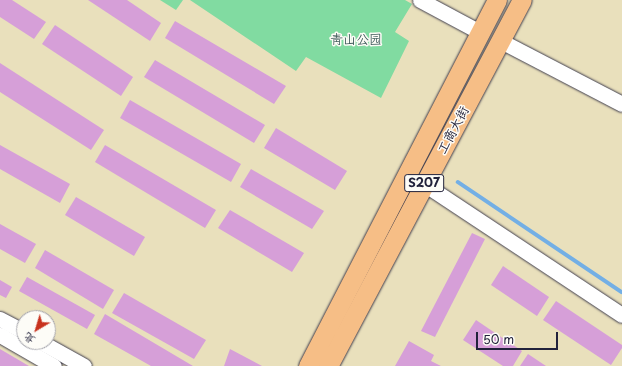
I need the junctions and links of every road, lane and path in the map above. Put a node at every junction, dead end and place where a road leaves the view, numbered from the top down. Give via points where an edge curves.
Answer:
1 (420, 0) edge
2 (497, 0) edge
3 (522, 0) edge
4 (480, 32) junction
5 (501, 42) junction
6 (622, 104) edge
7 (424, 184) junction
8 (622, 315) edge
9 (0, 319) edge
10 (16, 328) edge
11 (0, 335) edge
12 (56, 350) edge
13 (54, 366) edge
14 (84, 366) edge
15 (308, 366) edge
16 (328, 366) edge

1 - 4 street
2 - 4 main road, 工商大街 / S207
3 - 5 main road, 工商大街 / S207
4 - 15 main road, 工商大街 / S207
5 - 6 street
5 - 7 main road, 工商大街 / S207
7 - 8 street
7 - 16 main road, 工商大街 / S207
9 - 10 street
11 - 13 street
12 - 14 street

